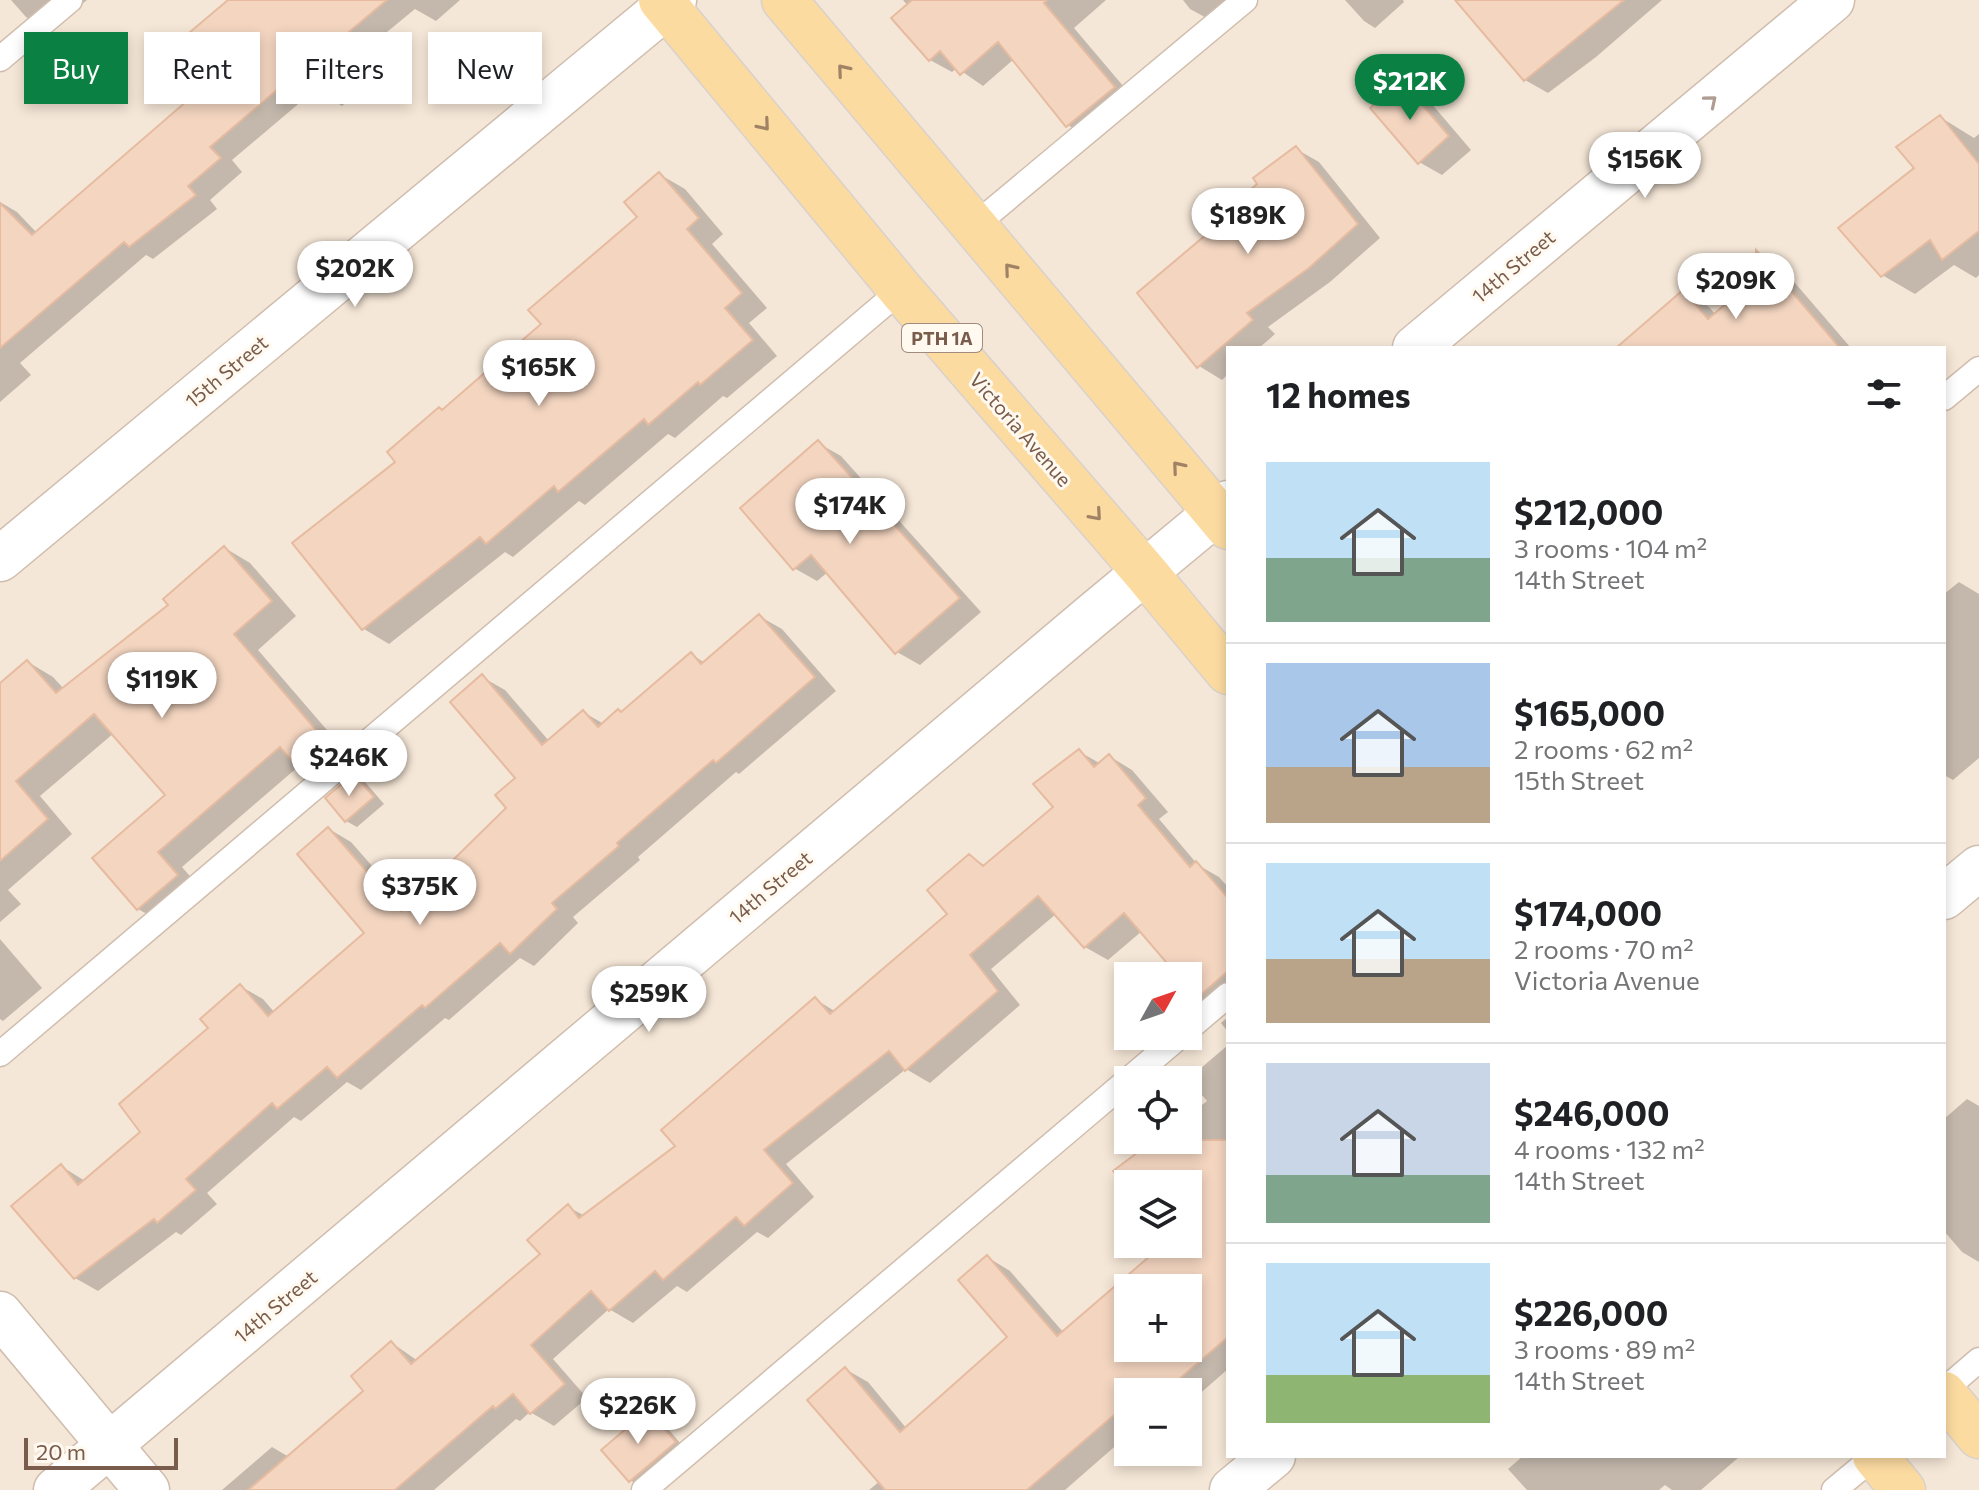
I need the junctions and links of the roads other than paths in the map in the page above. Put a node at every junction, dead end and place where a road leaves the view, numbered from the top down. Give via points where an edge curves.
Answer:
1 (70, 0) edge
2 (784, 0) edge
3 (1245, 0) edge
4 (1832, 0) edge
5 (667, 2) edge
6 (0, 59) edge
7 (974, 226) junction
8 (901, 290) junction
9 (1417, 346) edge
10 (1979, 369) edge
11 (1946, 396) edge
12 (1224, 515) edge
13 (0, 559) edge
14 (1144, 571) junction
15 (1226, 670) edge
16 (1979, 868) edge
17 (1946, 895) edge
18 (1226, 997) edge
19 (1202, 1017) edge
20 (1163, 1050) edge
21 (0, 1054) edge
22 (0, 1314) edge
23 (1979, 1360) edge
24 (1946, 1390) edge
25 (1946, 1395) edge
26 (1979, 1436) edge
27 (110, 1445) junction
28 (1271, 1458) edge
29 (1873, 1458) edge
30 (1877, 1458) edge
31 (56, 1490) edge
32 (147, 1490) edge
33 (644, 1490) edge
34 (1232, 1490) edge
35 (1834, 1490) edge
36 (1903, 1490) edge

1 - 6 lane
7 -> 2 main road
3 - 7 lane
9 -> 4 street, 14th Street
5 -> 8 main road, Victoria Avenue / PTH 1A
5 - 13 street, 15th Street
12 -> 7 main road
8 -> 14 main road, Victoria Avenue / PTH 1A
8 - 21 lane
10 - 11 lane
12 - 14 street, 14th Street
14 - 15 main road, Victoria Avenue / PTH 1A
14 - 27 street, 14th Street
16 - 17 street
18 - 19 lane
20 - 33 lane
22 - 27 street
23 - 24 lane
25 - 26 main road
27 - 31 street, 14th Street
27 - 32 street
28 - 34 street
29 - 35 lane
30 - 36 main road

